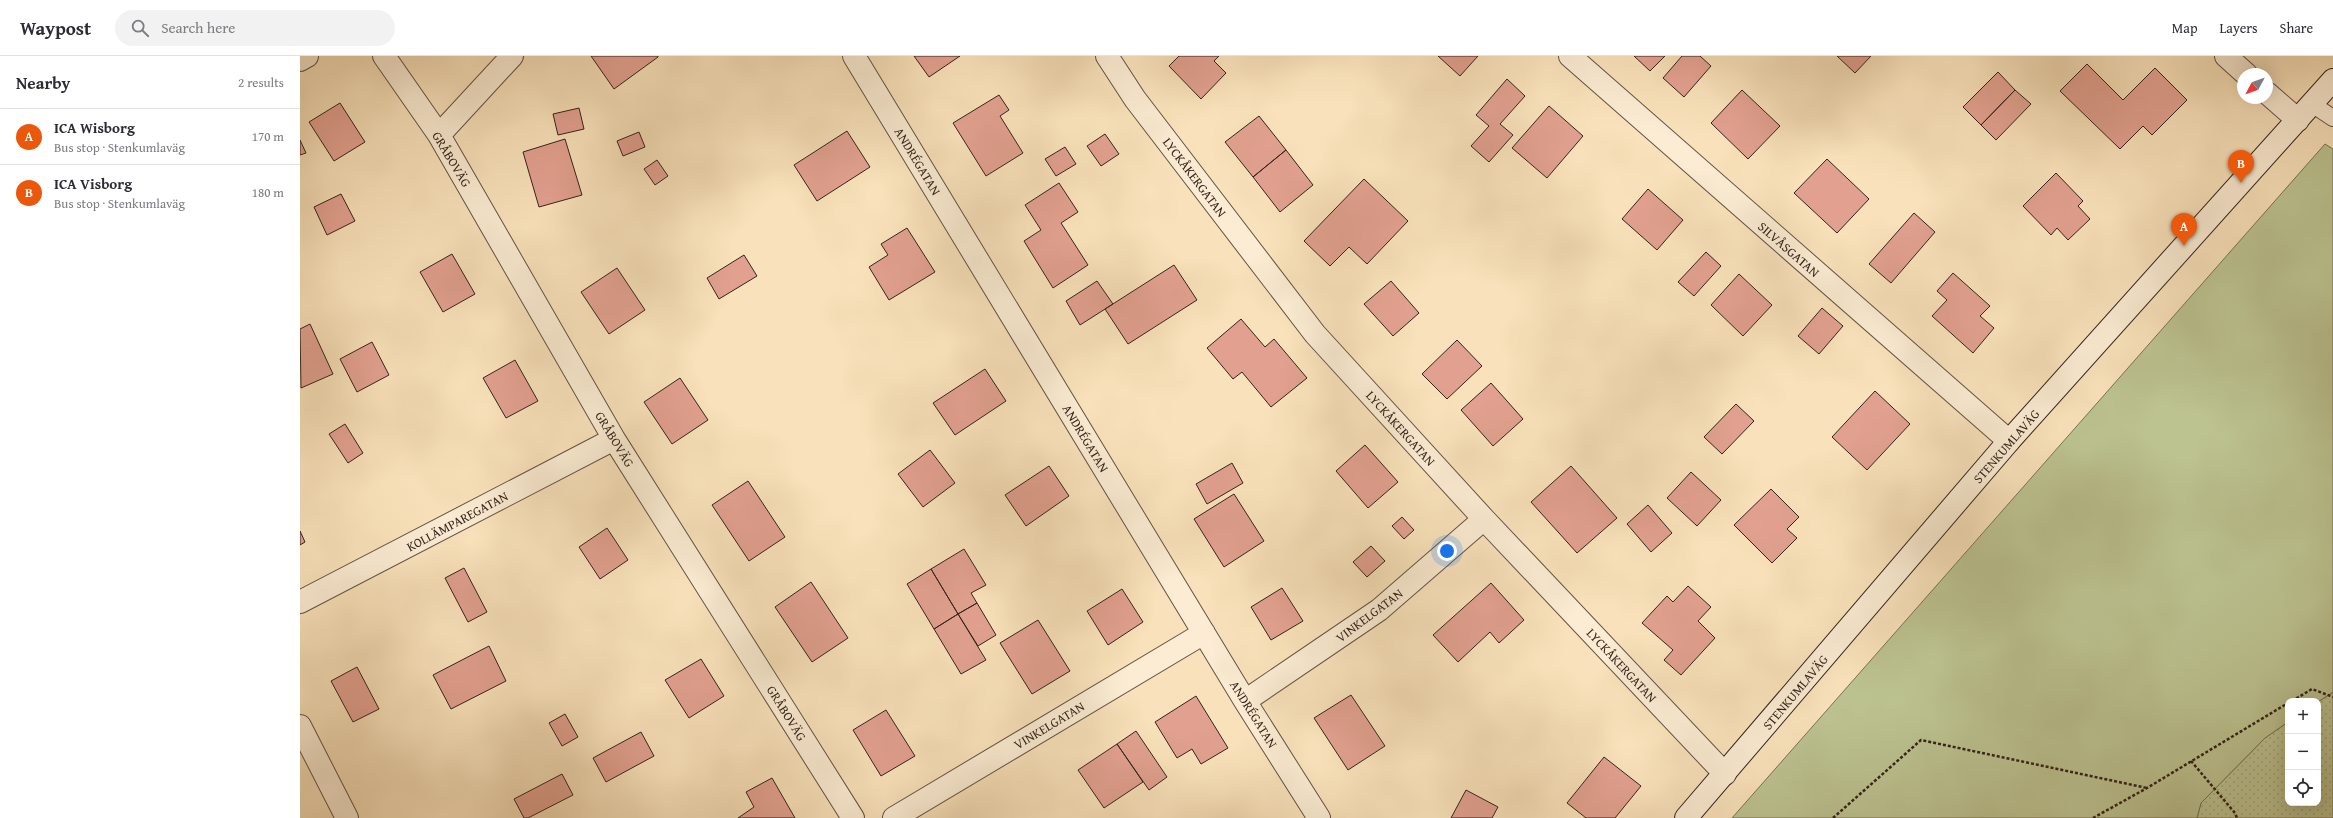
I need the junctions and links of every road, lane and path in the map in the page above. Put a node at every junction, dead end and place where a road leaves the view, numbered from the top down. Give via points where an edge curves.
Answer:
1 (307, 56) edge
2 (384, 56) edge
3 (512, 56) edge
4 (854, 56) edge
5 (1107, 56) edge
6 (1570, 56) edge
7 (2226, 56) edge
8 (300, 60) edge
9 (2239, 68) edge
10 (2333, 80) edge
11 (2273, 95) edge
12 (2305, 112) junction
13 (2333, 118) edge
14 (440, 135) junction
15 (614, 439) junction
16 (2009, 441) junction
17 (1484, 519) junction
18 (300, 602) edge
19 (1204, 633) junction
20 (2333, 697) edge
21 (2297, 698) edge
22 (1245, 701) junction
23 (2285, 706) edge
24 (300, 726) edge
25 (2191, 761) junction
26 (1725, 774) junction
27 (2147, 788) junction
28 (347, 818) edge
29 (853, 818) edge
30 (894, 818) edge
31 (1319, 818) edge
32 (1686, 818) edge
33 (1833, 818) edge
34 (2093, 818) edge
35 (2237, 818) edge

1 - 8 street
2 - 14 street, GRÅBOVÄG
3 - 14 street
4 - 19 street, ANDRÉGATAN
5 - 17 street, LYCKÅKERGATAN via 1135,99 1315,334
6 - 16 street, SILVÅSGATAN
7 - 9 street
10 - 12 street, STENKUMLAVÄG
11 - 12 street
12 - 13 lane
12 - 16 street, STENKUMLAVÄG
14 - 15 street, GRÅBOVÄG
15 - 18 street, KOLLÄMPAREGATAN
15 - 29 street, GRÅBOVÄG
16 - 26 street, STENKUMLAVÄG
17 - 22 street, VINKELGATAN via 1379,610
17 - 26 street, LYCKÅKERGATAN
19 - 22 street, ANDRÉGATAN
19 - 30 street, VINKELGATAN
20 - 21 path via 2312,689
22 - 31 street, ANDRÉGATAN
23 - 25 path
24 - 28 street
25 - 27 path
25 - 35 path
26 - 32 street, STENKUMLAVÄG
27 - 33 path via 1921,740
27 - 34 path

